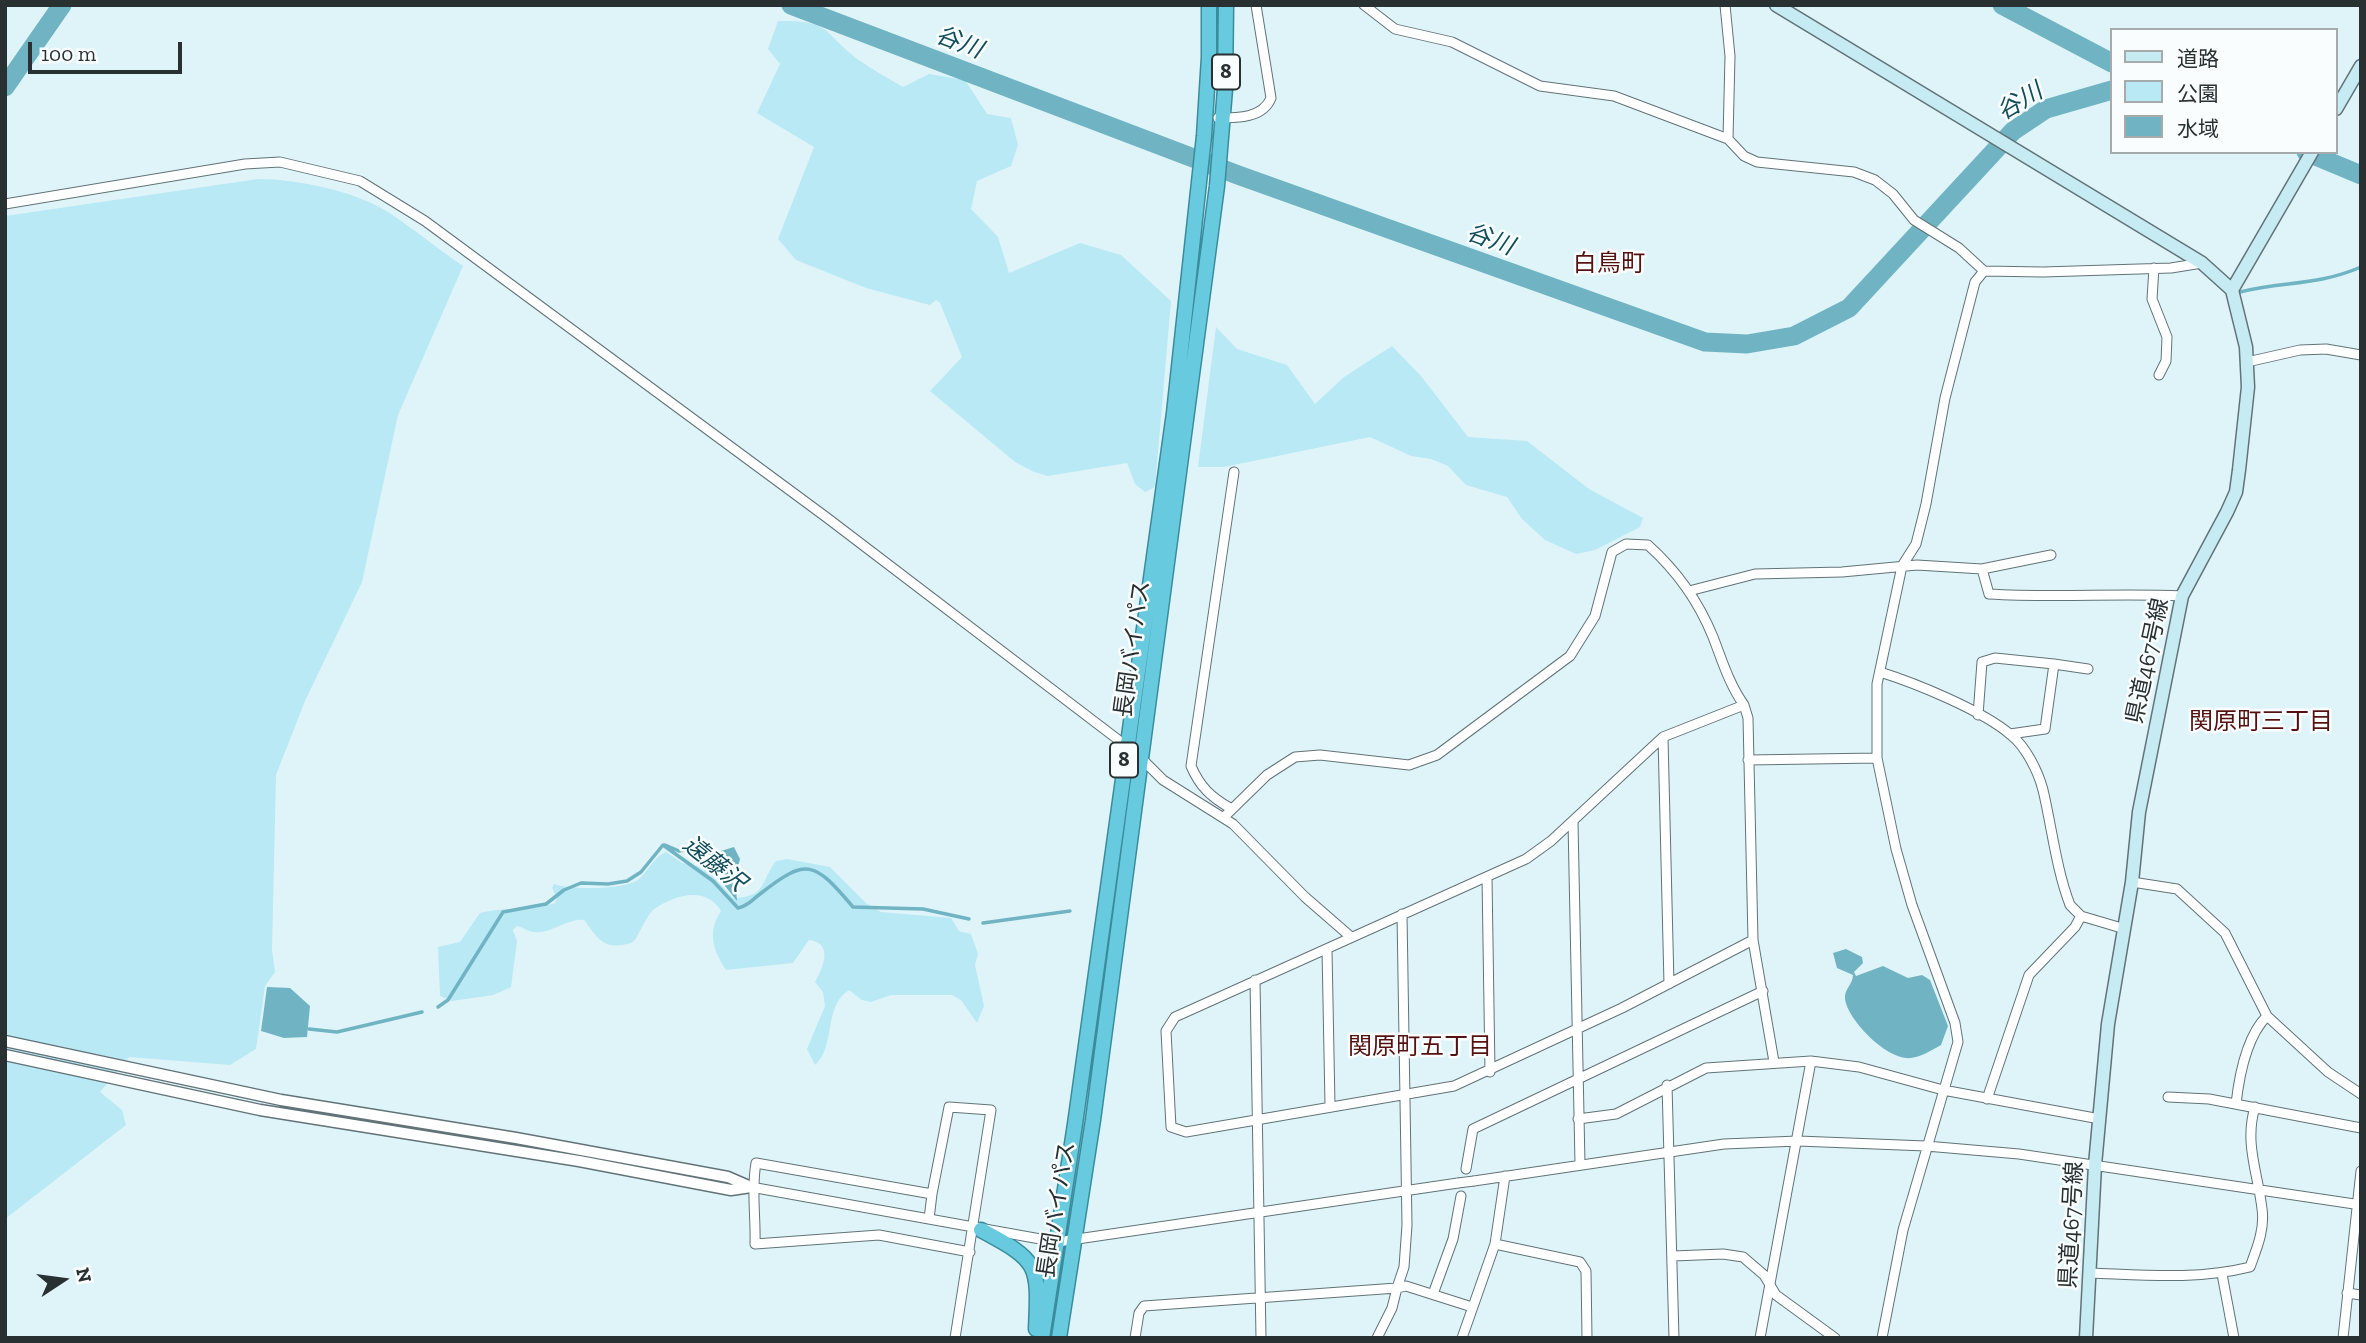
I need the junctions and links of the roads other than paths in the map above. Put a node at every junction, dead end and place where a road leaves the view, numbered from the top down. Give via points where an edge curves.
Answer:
1 (1203, 5) edge
2 (1209, 5) edge
3 (1226, 5) edge
4 (1256, 5) edge
5 (1364, 5) edge
6 (1726, 5) edge
7 (1776, 5) edge
8 (1209, 57) junction
9 (2361, 66) edge
10 (2338, 106) edge
11 (1220, 118) junction
12 (1728, 139) junction
13 (2311, 154) edge
14 (5, 204) edge
15 (2202, 263) junction
16 (2154, 268) junction
17 (1984, 271) junction
18 (2232, 290) junction
19 (2361, 355) edge
20 (2247, 362) junction
21 (2159, 375) dead end
22 (1234, 472) dead end
23 (2051, 555) dead end
24 (1902, 566) junction
25 (1982, 569) junction
26 (1689, 591) junction
27 (2182, 596) junction
28 (2054, 664) junction
29 (2088, 669) dead end
30 (1880, 671) junction
31 (1744, 705) junction
32 (1978, 715) junction
33 (2010, 734) junction
34 (1663, 737) junction
35 (1126, 745) junction
36 (1877, 758) junction
37 (1141, 759) junction
38 (1748, 760) junction
39 (1230, 808) junction
40 (1224, 817) junction
41 (1573, 822) junction
42 (1487, 877) junction
43 (2132, 882) junction
44 (1402, 914) junction
45 (2081, 916) junction
46 (2125, 929) junction
47 (1351, 937) junction
48 (1753, 940) junction
49 (1326, 948) junction
50 (1255, 980) junction
51 (1669, 984) junction
52 (1763, 991) junction
53 (2267, 1016) junction
54 (1577, 1030) junction
55 (5, 1041) edge
56 (5, 1055) edge
57 (1811, 1061) junction
58 (1774, 1062) junction
59 (1490, 1072) junction
60 (1577, 1081) junction
61 (1667, 1086) junction
62 (1943, 1090) junction
63 (2361, 1094) edge
64 (1405, 1096) junction
65 (2168, 1097) dead end
66 (1987, 1099) junction
67 (2236, 1104) junction
68 (1330, 1107) junction
69 (2255, 1107) junction
70 (1258, 1119) junction
71 (1578, 1119) junction
72 (2100, 1119) junction
73 (2361, 1128) edge
74 (1798, 1141) junction
75 (1926, 1146) junction
76 (1670, 1151) junction
77 (1580, 1164) junction
78 (2095, 1165) junction
79 (1466, 1169) dead end
80 (2361, 1171) edge
81 (1505, 1176) junction
82 (751, 1187) junction
83 (1407, 1190) junction
84 (2259, 1190) junction
85 (932, 1194) junction
86 (1461, 1196) dead end
87 (2358, 1205) edge
88 (1260, 1213) junction
89 (929, 1219) junction
90 (977, 1229) junction
91 (1074, 1241) junction
92 (1057, 1242) junction
93 (1495, 1244) junction
94 (970, 1252) junction
95 (1673, 1256) junction
96 (2091, 1273) junction
97 (2222, 1275) junction
98 (1770, 1283) junction
99 (1397, 1288) junction
100 (2347, 1293) junction
101 (1433, 1294) junction
102 (2361, 1295) edge
103 (1262, 1296) junction
104 (1472, 1307) junction
105 (955, 1338) edge
106 (1036, 1338) edge
107 (1042, 1338) edge
108 (1059, 1338) edge
109 (1135, 1338) edge
110 (1261, 1338) edge
111 (1377, 1338) edge
112 (1462, 1338) edge
113 (1587, 1338) edge
114 (1674, 1338) edge
115 (1760, 1338) edge
116 (1835, 1338) edge
117 (1882, 1338) edge
118 (2086, 1338) edge
119 (2234, 1338) edge
120 (2343, 1338) edge

1 - 8 highway
2 - 8 highway, 長岡バイパス / 8
3 - 11 highway, 長岡バイパス / 8
4 - 11 street via 1271,98 1258,114
5 - 12 street via 1395,29 1452,42 1540,86 1614,96
6 - 12 street
7 - 15 main road
8 - 35 highway, 長岡バイパス / 8 via 1174,413
9 - 10 main road
11 - 37 highway, 長岡バイパス / 8 via 1217,186
12 - 17 street via 1744,156 1769,165 1866,175 1893,194 1914,220 1959,248
13 - 18 main road
14 - 35 street via 245,164 296,164 360,181 415,214
15 - 16 street
15 - 18 main road
16 - 17 street
16 - 21 street via 2152,299 2167,337 2166,361
17 - 24 street via 1975,282 1945,398 1916,544
18 - 20 main road, 県道467号線
19 - 20 street via 2300,350
20 - 27 main road, 県道467号線 via 2236,492
22 - 39 street via 1191,766 1199,783
23 - 25 street
24 - 25 street
24 - 26 street via 1755,574
24 - 30 street
25 - 27 street via 1989,594
26 - 31 street
26 - 39 street via 1648,545 1626,544 1612,552 1595,617 1570,656 1437,755 1409,765 1320,755 1294,757
27 - 43 main road, 県道467号線 via 2139,812
28 - 29 street
28 - 32 street via 1995,658 1982,662
28 - 33 street via 2045,729
30 - 32 street
30 - 36 street
31 - 34 street
31 - 38 street
32 - 33 street
33 - 45 street via 2036,771 2068,898
34 - 41 street
34 - 51 street
35 - 37 street
35 - 92 highway, 長岡バイパス / 8
36 - 38 street
36 - 62 street via 1905,883 1956,1031 1958,1042
37 - 40 street via 1163,780
37 - 91 highway, 長岡バイパス / 8
38 - 48 street
39 - 40 street
40 - 47 street
41 - 42 street via 1533,855
41 - 54 street
42 - 44 street
42 - 59 street
43 - 46 main road, 県道467号線
43 - 53 street via 2177,889 2218,925
44 - 47 street
44 - 64 street
45 - 46 street
45 - 66 street via 2029,975
46 - 72 main road, 県道467号線 via 2108,1024
47 - 49 street
48 - 51 street
48 - 52 street
49 - 50 street
49 - 68 street
50 - 70 street
50 - 70 street via 1175,1017 1166,1031 1171,1128 1186,1132
51 - 54 street
52 - 58 street
52 - 60 street
53 - 63 street via 2328,1072
53 - 67 street via 2239,1078
54 - 59 street
54 - 60 street
55 - 82 street via 218,1088 728,1177
56 - 82 street via 260,1110 731,1190
57 - 58 street
57 - 62 street via 1859,1067
57 - 74 street
58 - 61 street via 1706,1068
59 - 64 street via 1454,1086
60 - 71 street
60 - 79 street via 1473,1129
61 - 71 street via 1616,1114
61 - 76 street
62 - 66 street
62 - 75 street
64 - 68 street
64 - 83 street
65 - 67 street
66 - 72 street
67 - 69 street
68 - 70 street
69 - 73 street
69 - 84 street via 2250,1138
70 - 88 street
71 - 77 street
72 - 78 main road, 県道467号線
74 - 75 street
74 - 76 street
74 - 98 street
75 - 78 street
75 - 117 street via 1903,1230
76 - 77 street
76 - 95 street
77 - 81 street
78 - 84 street
78 - 96 main road, 県道467号線
80 - 87 street
81 - 83 street, bridge
81 - 93 street
82 - 85 street via 756,1163
82 - 89 street
82 - 94 street via 755,1244 879,1235
83 - 88 street
83 - 99 street via 1407,1247
84 - 87 street
84 - 97 street via 2261,1234 2250,1267
85 - 89 street
85 - 90 street via 948,1107 990,1110
86 - 101 street via 1454,1239
87 - 100 street
88 - 91 street
88 - 103 street
89 - 90 street
90 - 92 street
90 - 94 street
90 - 106 highway via 1030,1261 1037,1279
91 - 92 street
91 - 108 highway, 長岡バイパス / 8
92 - 107 highway, 長岡バイパス / 8
93 - 104 street
93 - 113 street via 1580,1262 1586,1271
94 - 105 street
95 - 98 street via 1734,1254 1756,1267
95 - 114 street
96 - 97 street
96 - 118 main road, 県道467号線
97 - 119 street
98 - 115 street
98 - 116 street via 1776,1295
99 - 101 street
99 - 103 street
99 - 111 street
100 - 102 street
100 - 120 street
101 - 104 street
103 - 109 street via 1144,1306
103 - 110 street
104 - 112 street

